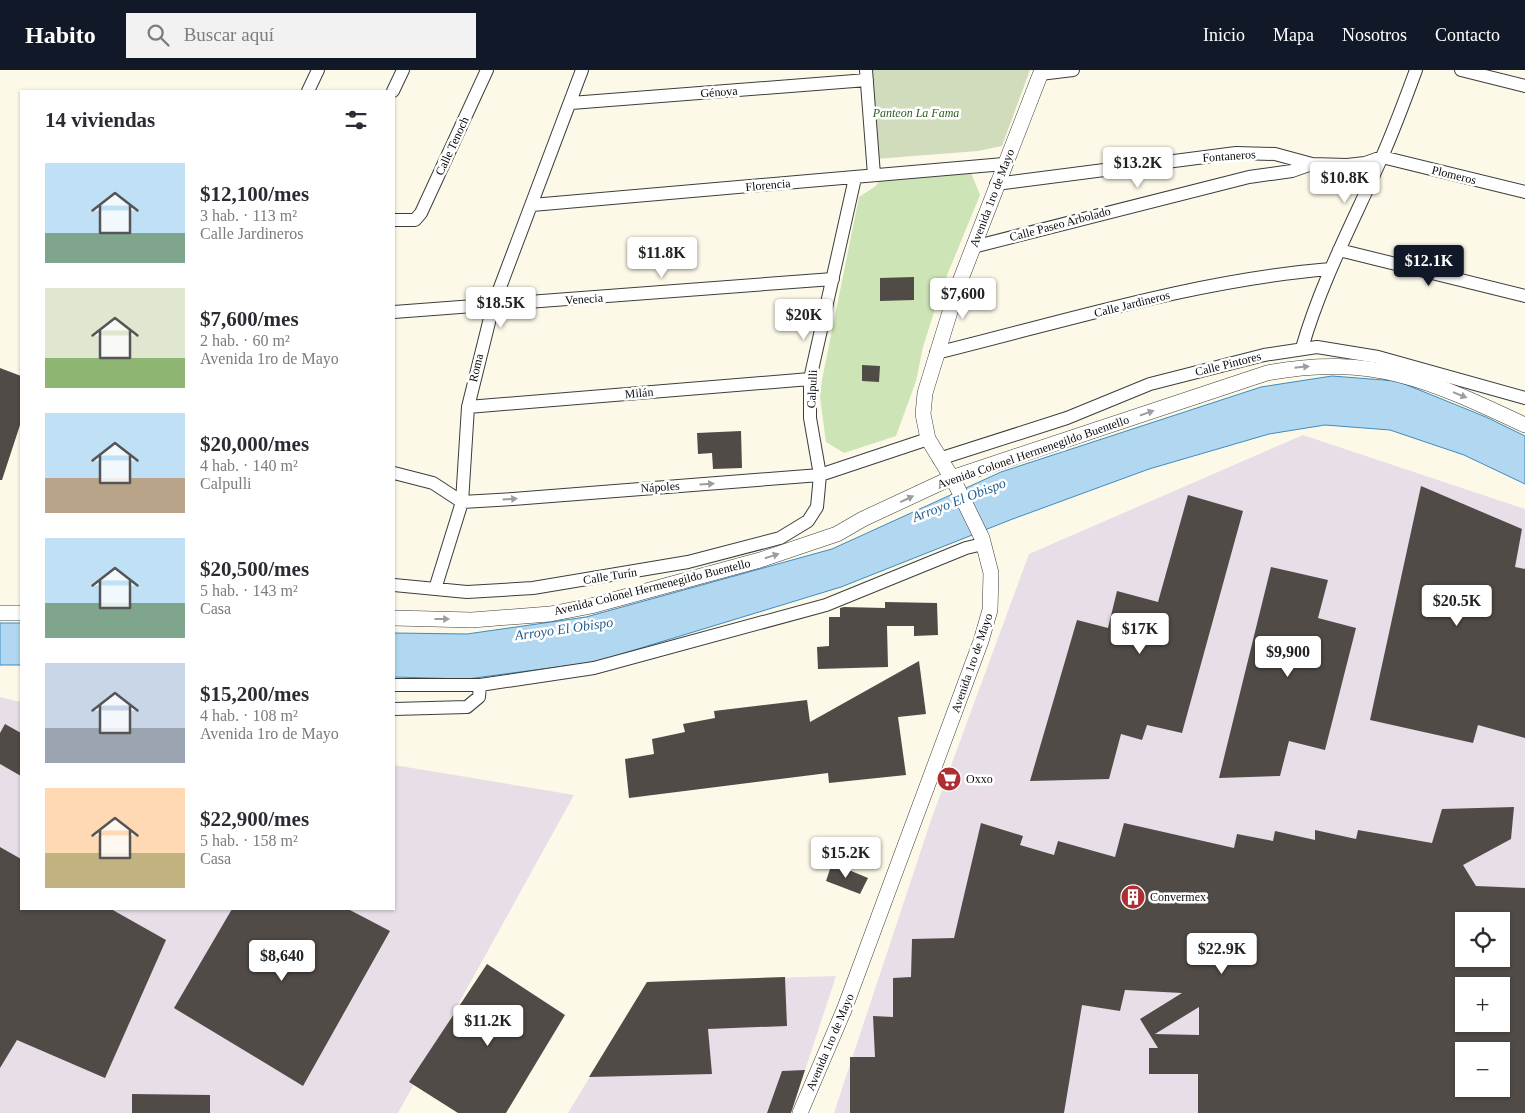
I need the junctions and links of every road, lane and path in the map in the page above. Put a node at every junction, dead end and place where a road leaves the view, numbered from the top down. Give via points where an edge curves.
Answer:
1 (318, 70) edge
2 (402, 70) edge
3 (487, 70) edge
4 (582, 70) edge
5 (1073, 70) edge
6 (1416, 70) edge
7 (1461, 70) edge
8 (1041, 72) edge
9 (866, 75) edge
10 (1525, 86) edge
11 (308, 90) edge
12 (393, 90) edge
13 (571, 103) junction
14 (1382, 157) junction
15 (1004, 164) junction
16 (1312, 164) junction
17 (874, 175) junction
18 (855, 178) junction
19 (996, 184) junction
20 (1525, 192) edge
21 (532, 205) junction
22 (395, 220) edge
23 (973, 247) junction
24 (1339, 250) junction
25 (1330, 269) junction
26 (833, 279) junction
27 (1525, 296) edge
28 (493, 306) junction
29 (395, 312) edge
30 (1302, 348) junction
31 (936, 353) junction
32 (810, 379) junction
33 (1525, 398) edge
34 (468, 406) junction
35 (1525, 425) edge
36 (928, 438) junction
37 (939, 459) junction
38 (395, 473) edge
39 (820, 475) junction
40 (953, 481) junction
41 (462, 502) junction
42 (815, 513) joint
43 (982, 541) junction
44 (395, 585) edge
45 (434, 589) junction
46 (0, 613) edge
47 (20, 613) edge
48 (395, 618) edge
49 (395, 684) edge
50 (480, 684) junction
51 (395, 709) edge
52 (800, 1113) edge

1 - 11 street
2 - 12 street
3 - 22 street, Calle Tenoch via 421,213 415,220
4 - 13 street, Roma
5 - 8 street
6 - 14 street
7 - 10 street
8 - 15 street, Avenida 1ro de Mayo
9 - 13 street, Génova
9 - 17 street
13 - 21 street, Roma
14 - 16 street, Calle Paseo Arbolado via 1347,165
14 - 20 street, Plomeros
14 - 24 street
15 - 17 street, Florencia
15 - 19 street, Avenida 1ro de Mayo
16 - 19 street, Fontaneros via 1275,154 1236,153
16 - 23 street, Calle Paseo Arbolado via 1126,206
17 - 18 street, Florencia
18 - 21 street, Florencia
18 - 26 street, Calpulli
19 - 23 street, Avenida 1ro de Mayo
21 - 28 street, Roma
23 - 31 street, Avenida 1ro de Mayo
24 - 25 street
24 - 27 street
25 - 30 street
25 - 31 street, Calle Jardineros via 1250,277
26 - 28 street, Venecia
26 - 32 street, Calpulli
28 - 29 street, Venecia
28 - 34 street, Roma
30 - 33 street, Calle Pintores via 1317,346 1363,353
30 - 37 street, Calle Pintores via 1150,384 1068,418
31 - 36 street, Avenida 1ro de Mayo via 924,400
32 - 34 street, Milán
32 - 39 street, Calpulli via 810,418
34 - 41 street, Roma
40 -> 35 street, Avenida Colonel Hermenegildo Buentello via 1267,372 1303,366 1340,365 1396,373 1466,397
36 - 37 street, Avenida 1ro de Mayo
36 - 39 street, Nápoles
37 - 40 street, Avenida 1ro de Mayo
38 - 41 street via 433,483
41 -> 39 street, Nápoles
39 - 42 street, Calpulli
40 - 43 street, Avenida 1ro de Mayo
48 -> 40 street, Avenida Colonel Hermenegildo Buentello via 510,618 591,606 760,560 829,537
41 - 45 street, Roma
42 - 45 street, Calle Turín via 799,528 780,538 688,562 533,588 466,592
43 - 50 street via 826,605 594,668
43 - 52 street, Avenida 1ro de Mayo via 992,589 981,641 844,1010
44 - 45 street, Calle Turín
46 - 47 street
49 - 50 street
50 - 51 street via 479,697 467,707

